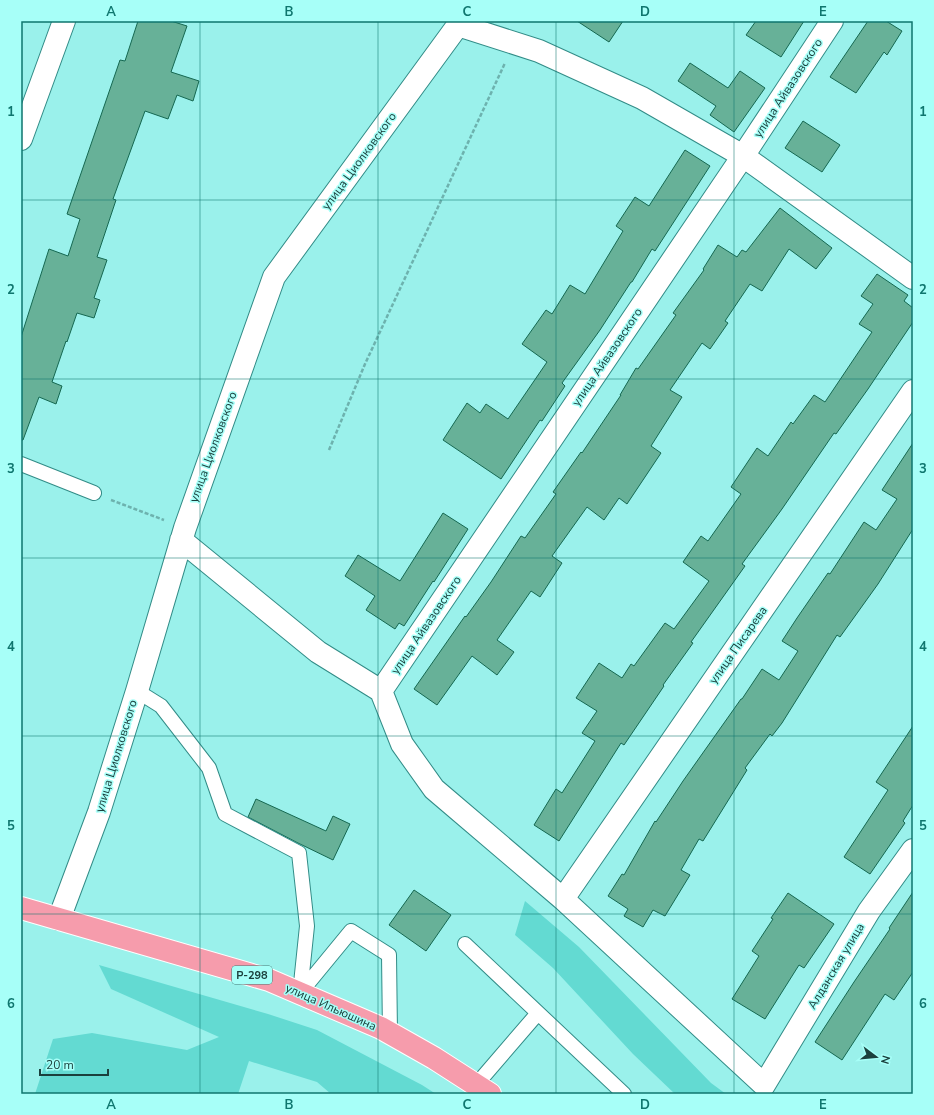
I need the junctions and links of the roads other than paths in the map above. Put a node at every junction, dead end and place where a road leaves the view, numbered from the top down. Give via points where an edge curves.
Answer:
1 (64, 21) edge
2 (832, 21) edge
3 (459, 22) edge
4 (21, 139) edge
5 (743, 156) junction
6 (913, 278) edge
7 (913, 391) edge
8 (21, 464) edge
9 (94, 493) road end
10 (183, 534) junction
11 (136, 690) junction
12 (381, 691) junction
13 (913, 850) edge
14 (563, 899) junction
15 (21, 908) edge
16 (59, 920) junction
17 (464, 944) dead end
18 (300, 993) junction
19 (538, 1013) junction
20 (390, 1034) junction
21 (483, 1089) edge
22 (624, 1094) edge

1 - 4 street
2 - 5 street, улица Айвазовского
3 - 5 street via 539,51 642,98
3 - 10 street, улица Циолковского via 274,277
5 - 6 street
5 - 12 street, улица Айвазовского
7 - 14 street, улица Писарева
8 - 9 lane
10 - 11 street, улица Циолковского
10 - 12 street via 318,652
11 - 16 street, улица Циолковского via 99,812
11 - 18 lane via 161,706 209,768 224,814 299,853 307,926
12 - 14 street via 402,744 434,789
13 - 14 street, Алданская улица via 869,911 764,1085
15 - 16 highway, улица Ильюшина / Р-298
16 - 18 highway, улица Ильюшина / Р-298 via 269,980
17 - 19 lane
18 - 20 highway, улица Ильюшина / Р-298
18 - 20 lane via 351,931 389,955
19 - 21 lane
19 - 22 lane
20 - 21 highway, улица Ильюшина / Р-298

